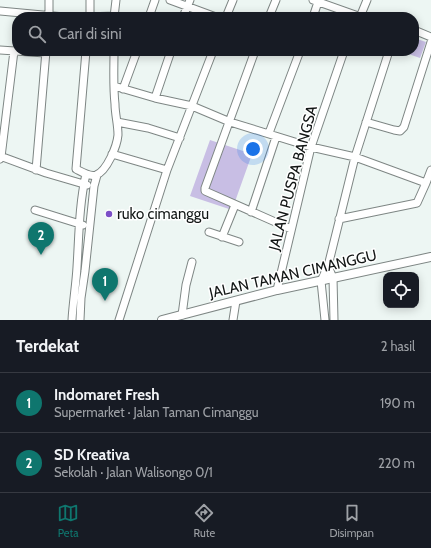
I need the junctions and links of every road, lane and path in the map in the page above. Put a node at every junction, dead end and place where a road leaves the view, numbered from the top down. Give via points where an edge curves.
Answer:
1 (49, 0) edge
2 (90, 0) edge
3 (116, 0) edge
4 (155, 0) edge
5 (170, 0) edge
6 (233, 0) edge
7 (276, 0) edge
8 (367, 0) edge
9 (316, 1) edge
10 (188, 3) edge
11 (0, 11) edge
12 (12, 12) edge
13 (50, 12) edge
14 (89, 12) edge
15 (114, 12) edge
16 (151, 12) edge
17 (206, 12) edge
18 (228, 12) edge
19 (271, 12) edge
20 (314, 12) edge
21 (346, 12) edge
22 (362, 12) edge
23 (419, 32) edge
24 (431, 37) edge
25 (431, 42) edge
26 (0, 50) edge
27 (12, 51) edge
28 (13, 56) edge
29 (46, 56) edge
30 (86, 56) edge
31 (114, 56) edge
32 (135, 56) edge
33 (169, 56) edge
34 (211, 56) edge
35 (253, 56) edge
36 (298, 56) edge
37 (342, 56) edge
38 (387, 56) edge
39 (114, 86) junction
40 (123, 89) junction
41 (155, 98) junction
42 (192, 106) junction
43 (117, 122) junction
44 (230, 122) junction
45 (366, 122) junction
46 (269, 133) junction
47 (276, 137) junction
48 (180, 138) junction
49 (311, 147) junction
50 (112, 154) junction
51 (355, 157) junction
52 (0, 158) edge
53 (76, 169) junction
54 (36, 170) junction
55 (167, 170) junction
56 (431, 170) edge
57 (86, 174) junction
58 (97, 174) junction
59 (73, 181) junction
60 (84, 184) junction
61 (426, 184) junction
62 (94, 186) junction
63 (235, 205) junction
64 (35, 210) dead end
65 (251, 212) junction
66 (339, 219) junction
67 (79, 224) junction
68 (89, 227) junction
69 (291, 229) junction
70 (209, 232) dead end
71 (222, 237) junction
72 (239, 242) dead end
73 (431, 257) edge
74 (192, 262) dead end
75 (328, 266) junction
76 (77, 270) junction
77 (85, 270) junction
78 (333, 278) junction
79 (321, 281) junction
80 (277, 290) junction
81 (236, 301) junction
82 (182, 315) junction
83 (72, 320) edge
84 (80, 320) edge
85 (120, 320) edge
86 (162, 320) edge
87 (233, 320) edge
88 (325, 320) edge
89 (334, 320) edge

1 - 13 street
2 - 14 street
3 - 15 street
4 - 16 street
5 - 10 street
6 - 18 street
7 - 19 street
8 - 22 street
9 - 20 street
9 - 21 street
10 - 17 street
11 - 12 street
23 - 24 street
25 - 45 street via 404,127 400,131
26 - 27 street
28 - 52 street
29 - 54 street
30 - 53 street
31 - 39 street
32 - 40 street
33 - 41 street
34 - 42 street
35 - 44 street
36 - 46 street
37 - 49 street, JALAN PUSPA BANGSA
38 - 45 street
39 - 40 street
39 - 43 street
40 - 41 street
41 - 42 street
42 - 44 street
42 - 48 street
43 - 48 street
43 - 50 street via 118,136
44 - 46 street
44 - 63 street via 205,188 206,192
45 - 51 street
46 - 47 street
47 - 49 street
47 - 65 street
48 - 55 street
49 - 51 street
49 - 69 street, JALAN PUSPA BANGSA
50 - 55 street
50 - 58 street
51 - 61 street
51 - 66 street
52 - 54 street
53 - 57 street
53 - 59 street
54 - 59 street
55 - 85 street
56 - 61 street
57 - 58 street
57 - 60 street
58 - 62 street
59 - 60 street
60 - 62 street
60 - 67 street
61 - 66 street via 417,203
62 - 68 street
63 - 65 street
63 - 71 street
64 - 67 street
65 - 69 street
66 - 75 street
67 - 68 street
67 - 76 street
68 - 77 street
69 - 80 street, JALAN PUSPA BANGSA
70 - 71 street
71 - 72 street
73 - 78 street, JALAN TAMAN CIMANGGU
74 - 82 street
75 - 78 street
75 - 79 street
76 - 77 street
76 - 83 street
77 - 84 street via 80,298
78 - 79 street, JALAN TAMAN CIMANGGU
78 - 89 street
79 - 80 street, JALAN TAMAN CIMANGGU
79 - 88 street
80 - 81 street, JALAN TAMAN CIMANGGU
81 - 82 street, JALAN TAMAN CIMANGGU
81 - 87 street
82 - 86 street, JALAN TAMAN CIMANGGU

